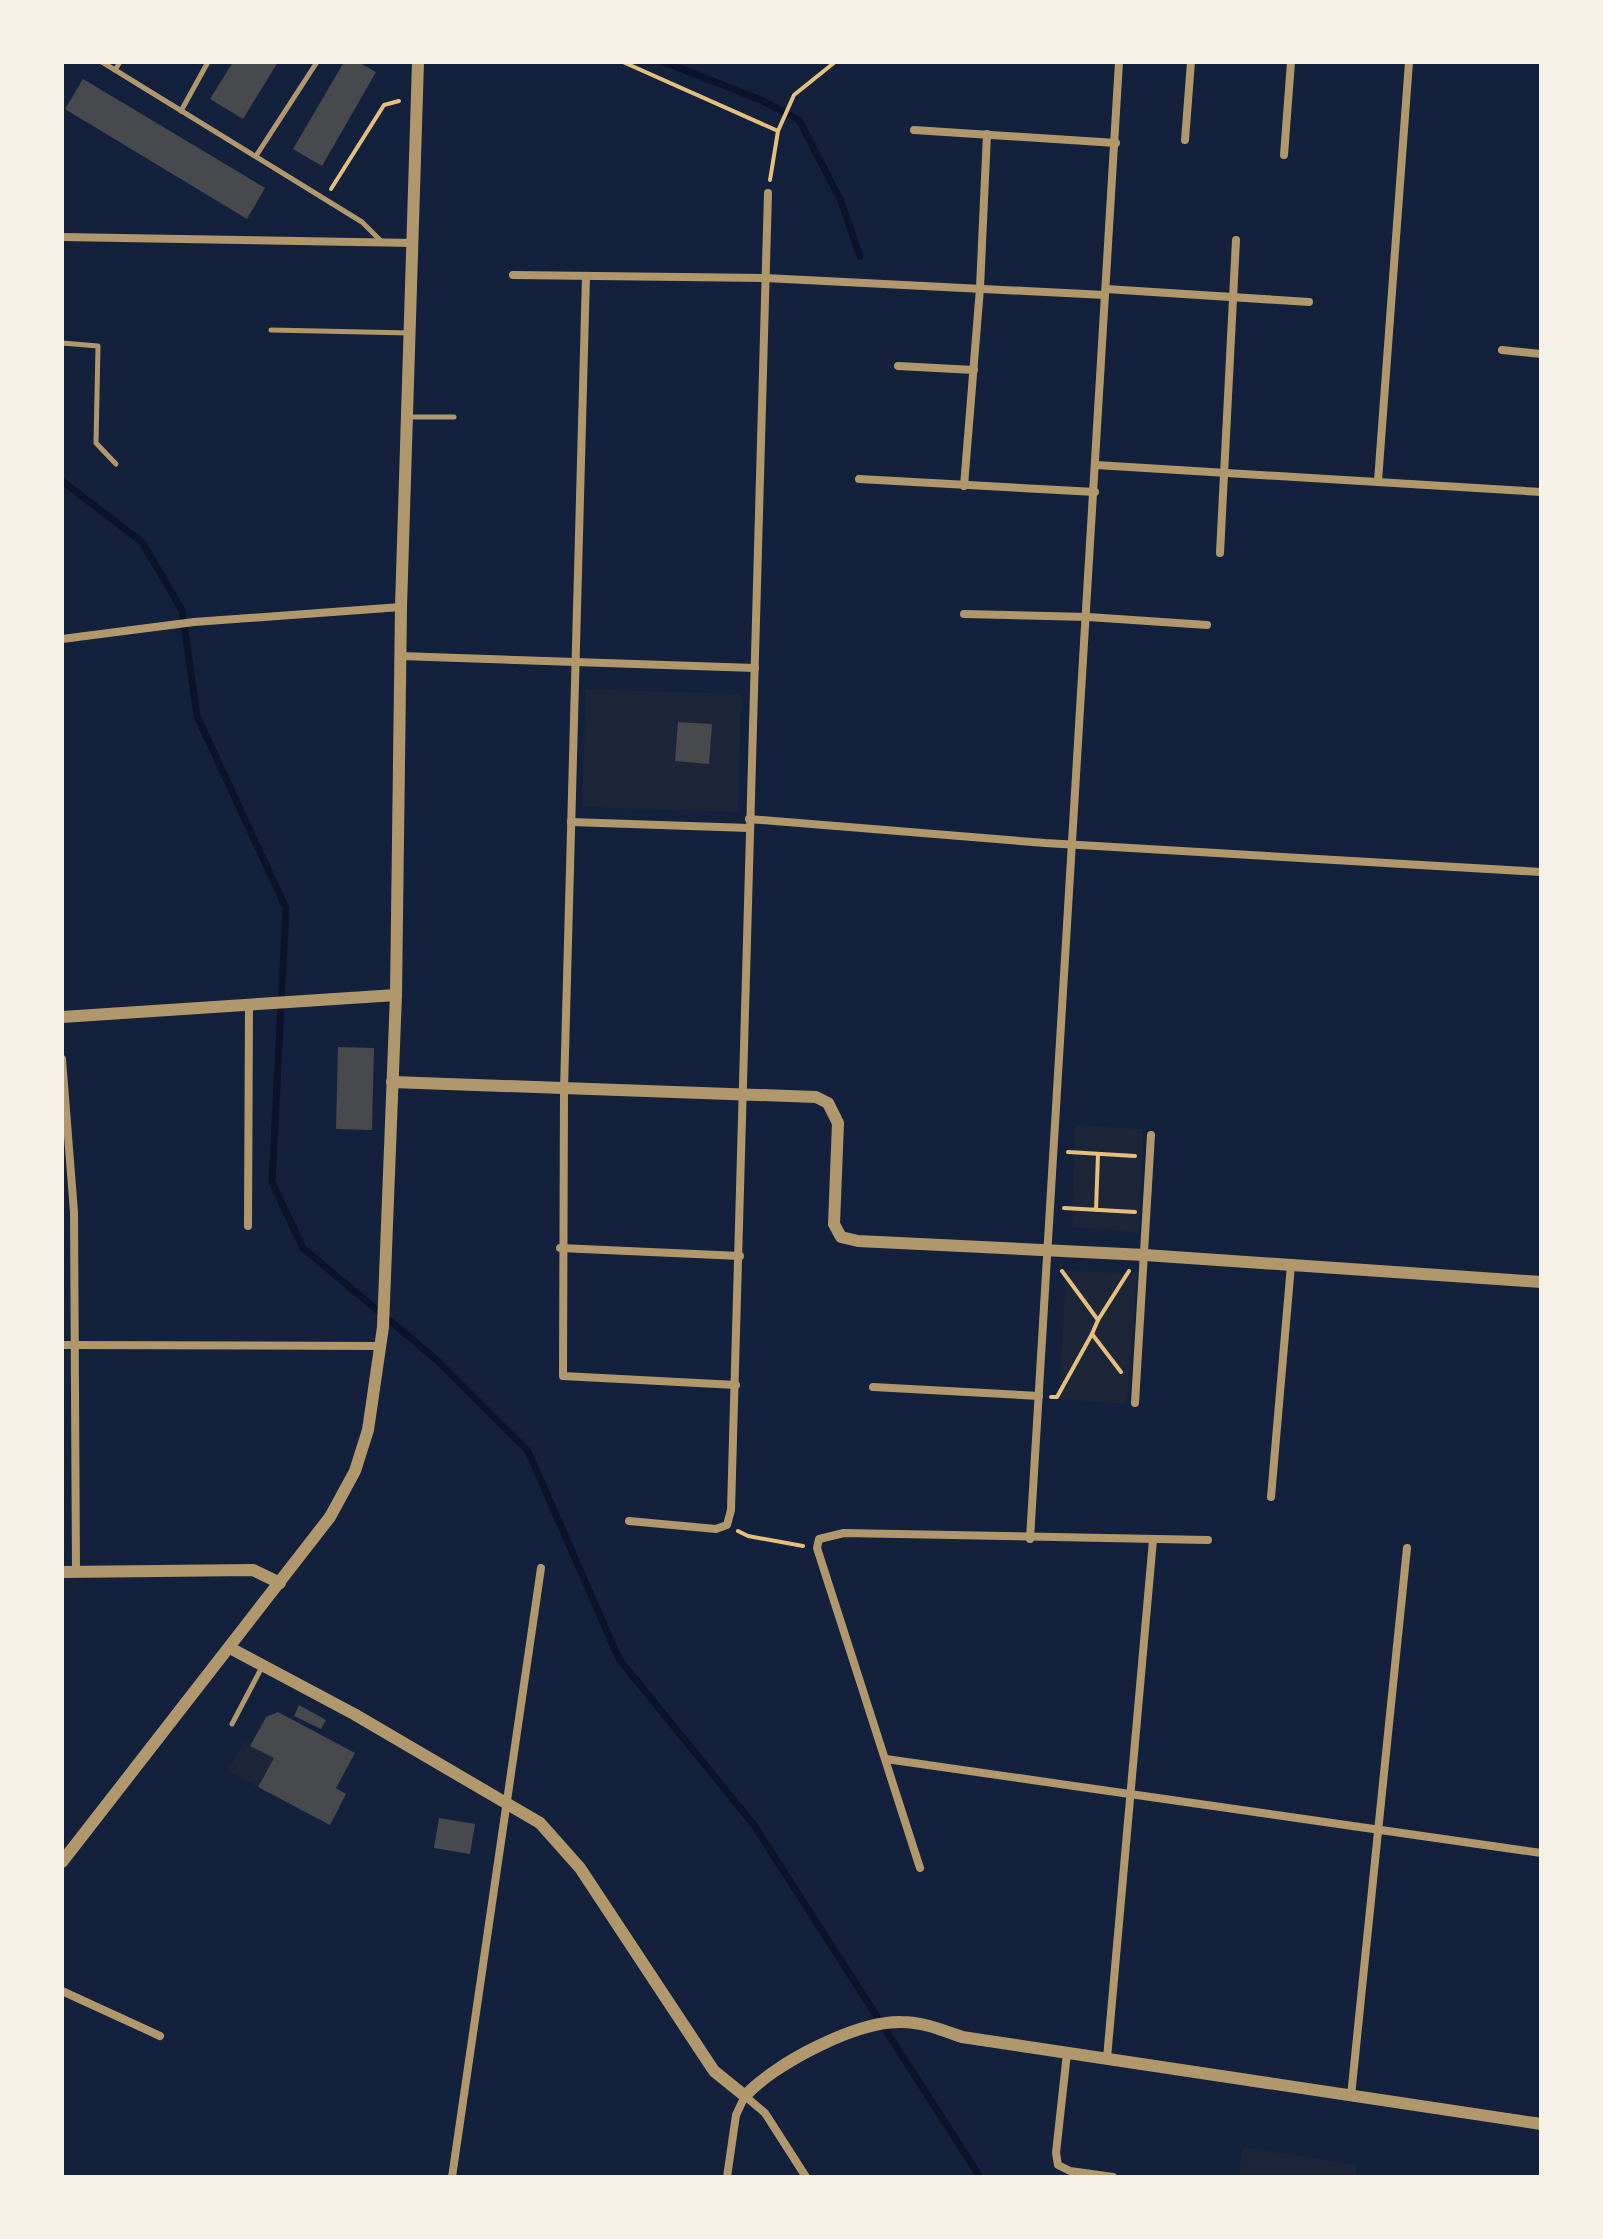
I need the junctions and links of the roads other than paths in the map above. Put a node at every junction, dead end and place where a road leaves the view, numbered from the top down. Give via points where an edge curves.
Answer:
1 (102, 62) edge
2 (120, 62) edge
3 (208, 62) edge
4 (317, 62) edge
5 (418, 62) edge
6 (1119, 62) edge
7 (1191, 62) edge
8 (1291, 62) edge
9 (1409, 62) edge
10 (115, 70) junction
11 (181, 111) junction
12 (914, 130) dead end
13 (987, 134) junction
14 (1185, 140) dead end
15 (1116, 143) junction
16 (1284, 155) dead end
17 (256, 156) junction
18 (768, 193) road end
19 (62, 237) edge
20 (1236, 240) dead end
21 (382, 242) junction
22 (414, 243) junction
23 (513, 275) dead end
24 (586, 276) junction
25 (765, 278) junction
26 (980, 288) junction
27 (1105, 292) junction
28 (1232, 296) junction
29 (1309, 302) dead end
30 (271, 330) dead end
31 (411, 333) junction
32 (62, 343) edge
33 (1502, 350) dead end
34 (1541, 354) edge
35 (898, 366) dead end
36 (974, 370) junction
37 (408, 417) junction
38 (454, 417) dead end
39 (116, 464) dead end
40 (1096, 465) junction
41 (1222, 473) junction
42 (859, 479) dead end
43 (1378, 481) junction
44 (964, 486) junction
45 (1095, 492) junction
46 (1541, 492) edge
47 (1220, 553) dead end
48 (401, 607) junction
49 (964, 614) dead end
50 (1088, 617) junction
51 (1207, 625) dead end
52 (62, 639) edge
53 (400, 656) junction
54 (575, 663) junction
55 (755, 668) junction
56 (571, 822) junction
57 (749, 824) junction
58 (1073, 844) junction
59 (1541, 872) edge
60 (396, 995) junction
61 (255, 1003) junction
62 (62, 1017) edge
63 (62, 1059) edge
64 (392, 1082) junction
65 (564, 1090) junction
66 (742, 1094) junction
67 (1151, 1135) dead end
68 (248, 1226) dead end
69 (560, 1248) junction
70 (1046, 1250) junction
71 (1145, 1255) junction
72 (740, 1256) junction
73 (1291, 1265) junction
74 (1541, 1282) edge
75 (62, 1345) edge
76 (77, 1345) junction
77 (381, 1346) junction
78 (736, 1385) junction
79 (873, 1387) dead end
80 (1039, 1396) junction
81 (1135, 1403) dead end
82 (1271, 1497) dead end
83 (629, 1521) dead end
84 (1030, 1539) junction
85 (1153, 1540) junction
86 (1208, 1540) dead end
87 (1407, 1548) dead end
88 (541, 1568) dead end
89 (76, 1571) junction
90 (62, 1572) edge
91 (280, 1583) junction
92 (230, 1648) junction
93 (262, 1666) junction
94 (232, 1724) dead end
95 (886, 1759) junction
96 (1131, 1794) junction
97 (507, 1803) junction
98 (1379, 1831) junction
99 (1541, 1853) edge
100 (62, 1862) edge
101 (920, 1868) dead end
102 (62, 1991) edge
103 (160, 2036) dead end
104 (1067, 2053) junction
105 (1107, 2058) junction
106 (745, 2096) junction
107 (1351, 2096) junction
108 (1541, 2124) edge
109 (452, 2177) edge
110 (727, 2177) edge
111 (806, 2177) edge
112 (1113, 2177) edge

1 - 10 lane
2 - 10 lane
3 - 11 lane
4 - 17 lane
5 - 22 street
6 - 15 street
7 - 14 street
8 - 16 street
9 - 43 street
10 - 11 lane
11 - 17 lane
12 - 13 street
13 - 15 street
13 - 26 street
15 - 27 street
17 - 21 lane via 362,222
18 - 25 street
19 - 21 street
20 - 28 street
21 - 22 street
22 - 31 street
23 - 24 street
24 - 25 street
24 - 54 street
25 - 26 street
25 - 55 street
26 - 27 street
26 - 36 street
27 - 28 street
27 - 40 street
28 - 29 street
28 - 41 street
30 - 31 lane
31 - 37 street
32 - 39 lane via 98,346 96,443
33 - 34 street
35 - 36 street
36 - 44 street
37 - 38 lane
37 - 48 street
40 - 41 street
40 - 45 street
41 - 43 street
41 - 47 street
42 - 44 street
43 - 46 street
44 - 45 street
45 - 50 street
48 - 52 street via 194,622
48 - 53 street
49 - 50 street
50 - 51 street
50 - 58 street
53 - 54 street
53 - 60 street
54 - 55 street
54 - 56 street
55 - 57 street
56 - 57 street
56 - 65 street
57 - 58 street
57 - 66 street
58 - 59 street
58 - 70 street
60 - 61 street
60 - 64 street
61 - 62 street
61 - 68 street
63 - 76 street
64 - 65 street
64 - 77 street
65 - 66 street
65 - 69 street
66 - 70 street via 816,1097 834,1111 834,1224 841,1237
66 - 72 street
67 - 71 street
69 - 72 street
69 - 78 street via 563,1376
70 - 71 street
70 - 80 street
71 - 73 street
71 - 81 street
72 - 78 street
73 - 74 street
73 - 82 street
75 - 76 street
76 - 77 street
76 - 89 street
77 - 91 street via 368,1430 355,1471 330,1517
78 - 83 street via 727,1525 716,1529
79 - 80 street
80 - 84 street
84 - 85 street
84 - 95 street via 844,1533 818,1544
85 - 86 street
85 - 96 street
87 - 98 street
88 - 97 street
89 - 90 street
89 - 91 street via 253,1570
91 - 92 street
92 - 93 street
92 - 100 street
93 - 94 lane
93 - 97 street
95 - 96 street
95 - 101 street
96 - 98 street
96 - 105 street
97 - 106 street via 540,1823 563,1846 714,2071
97 - 109 street
98 - 99 street
98 - 107 street
102 - 103 street
104 - 105 street
104 - 106 street via 900,2022 863,2028 771,2072
104 - 112 street via 1058,2165
105 - 107 street
106 - 110 street via 736,2115
106 - 111 street via 765,2113
107 - 108 street

